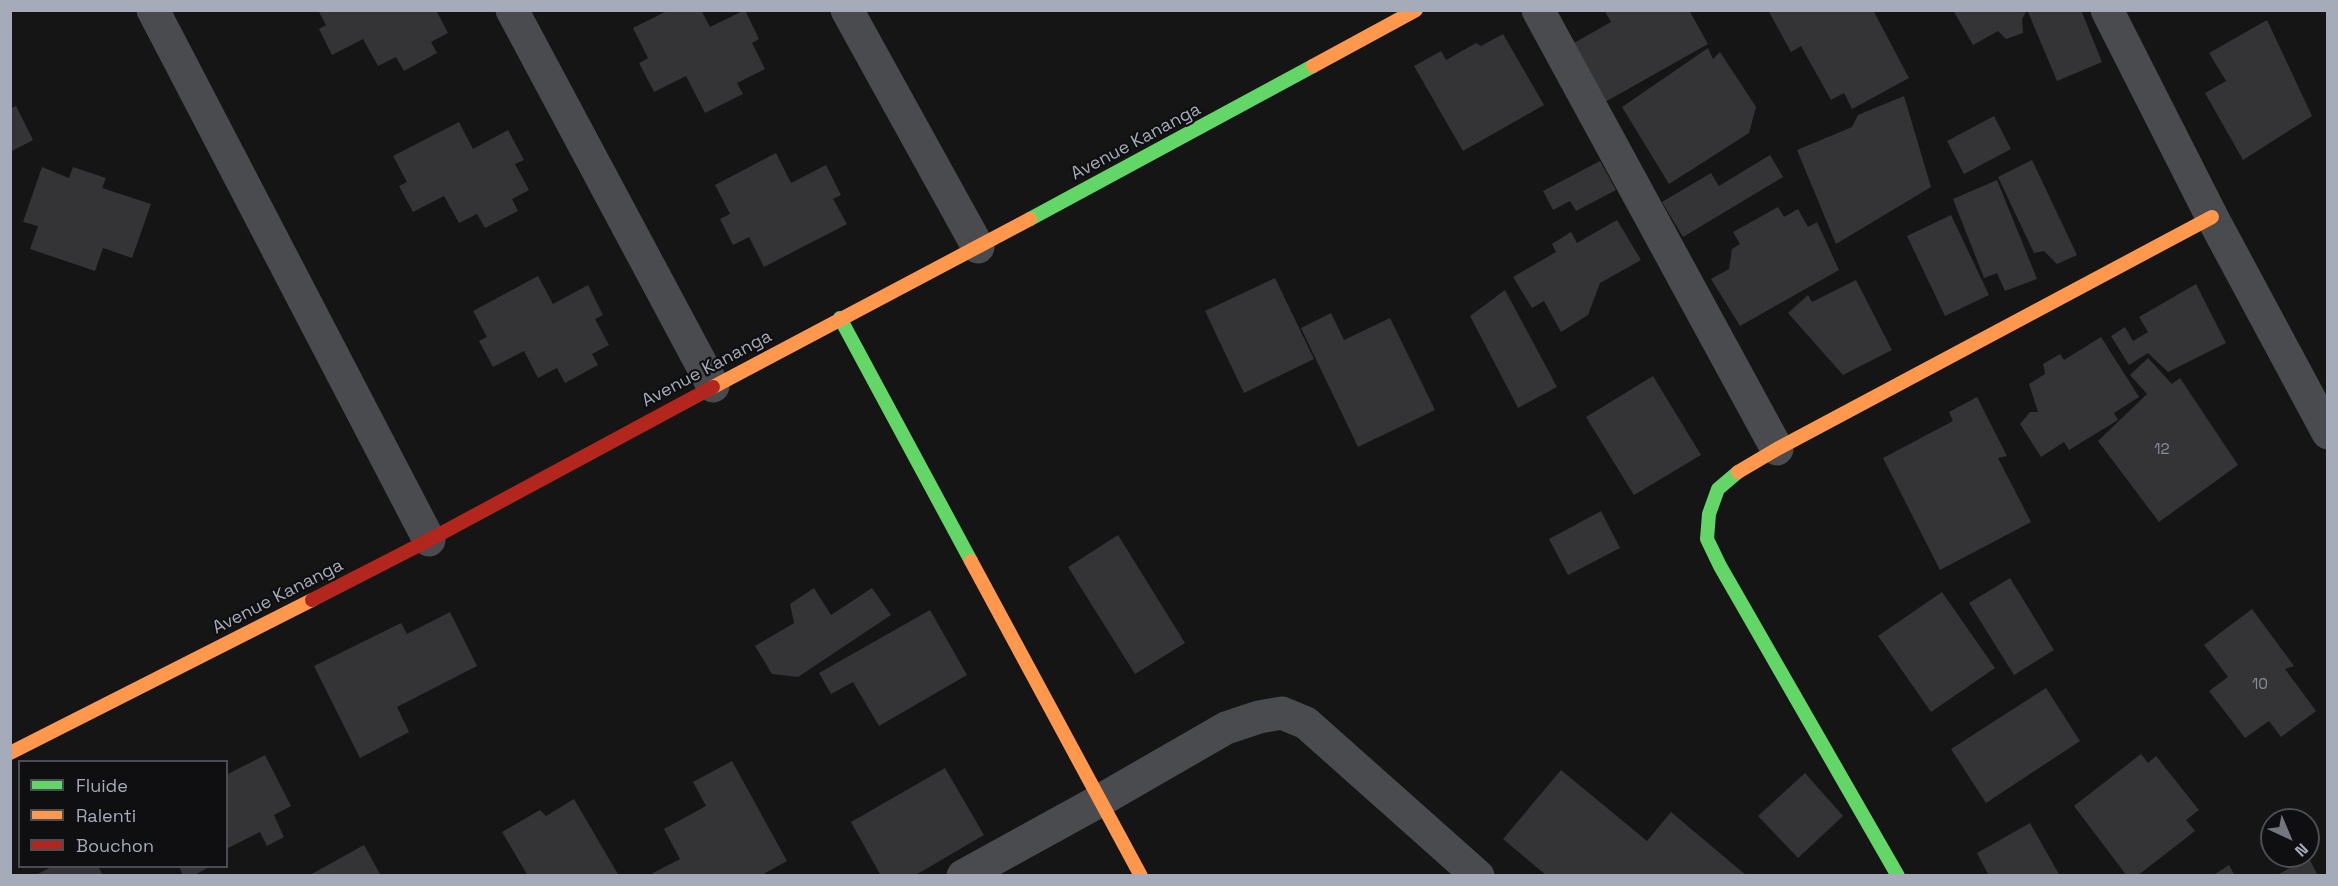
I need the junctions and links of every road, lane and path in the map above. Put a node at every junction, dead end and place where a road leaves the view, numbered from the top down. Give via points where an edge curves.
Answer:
1 (153, 10) edge
2 (512, 10) edge
3 (847, 10) edge
4 (1416, 10) edge
5 (1538, 10) edge
6 (2107, 10) edge
7 (2212, 217) junction
8 (978, 247) junction
9 (840, 318) junction
10 (713, 386) junction
11 (2328, 433) edge
12 (1777, 449) junction
13 (429, 540) junction
14 (10, 753) edge
15 (1101, 800) junction
16 (963, 876) edge
17 (1141, 876) edge
18 (1479, 876) edge
19 (1898, 876) edge

1 - 13 street
2 - 10 street
3 - 8 street
4 - 8 street, Avenue Kananga
5 - 12 street
6 - 7 street
7 - 11 street
7 - 12 street
8 - 9 street, Avenue Kananga
9 - 10 street, Avenue Kananga
9 - 15 street
10 - 13 street, Avenue Kananga
12 - 19 street via 1742,469 1718,489 1707,539
13 - 14 street, Avenue Kananga
15 - 16 street
15 - 17 street
15 - 18 street via 1226,728 1282,713 1306,723

